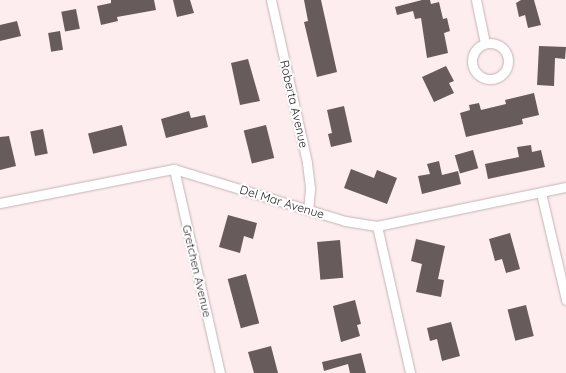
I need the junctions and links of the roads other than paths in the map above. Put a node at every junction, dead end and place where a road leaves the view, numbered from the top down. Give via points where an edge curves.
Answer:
1 (271, 0) edge
2 (476, 0) edge
3 (485, 43) junction
4 (174, 169) junction
5 (566, 187) edge
6 (541, 193) junction
7 (0, 203) edge
8 (308, 210) junction
9 (377, 226) junction
10 (566, 300) edge
11 (220, 373) edge
12 (410, 373) edge

1 - 8 street, Roberta Avenue via 307,163 310,189
2 - 3 street
3 - 3 street via 493,41 502,46 507,56 508,68 503,77 495,80 478,75 472,66 472,55 478,46
4 - 7 street, Del Mar Avenue
4 - 8 street, Del Mar Avenue
4 - 11 street, Gretchen Avenue
5 - 6 street, Del Mar Avenue
6 - 9 street, Del Mar Avenue
6 - 10 street
8 - 9 street, Del Mar Avenue
9 - 12 street

